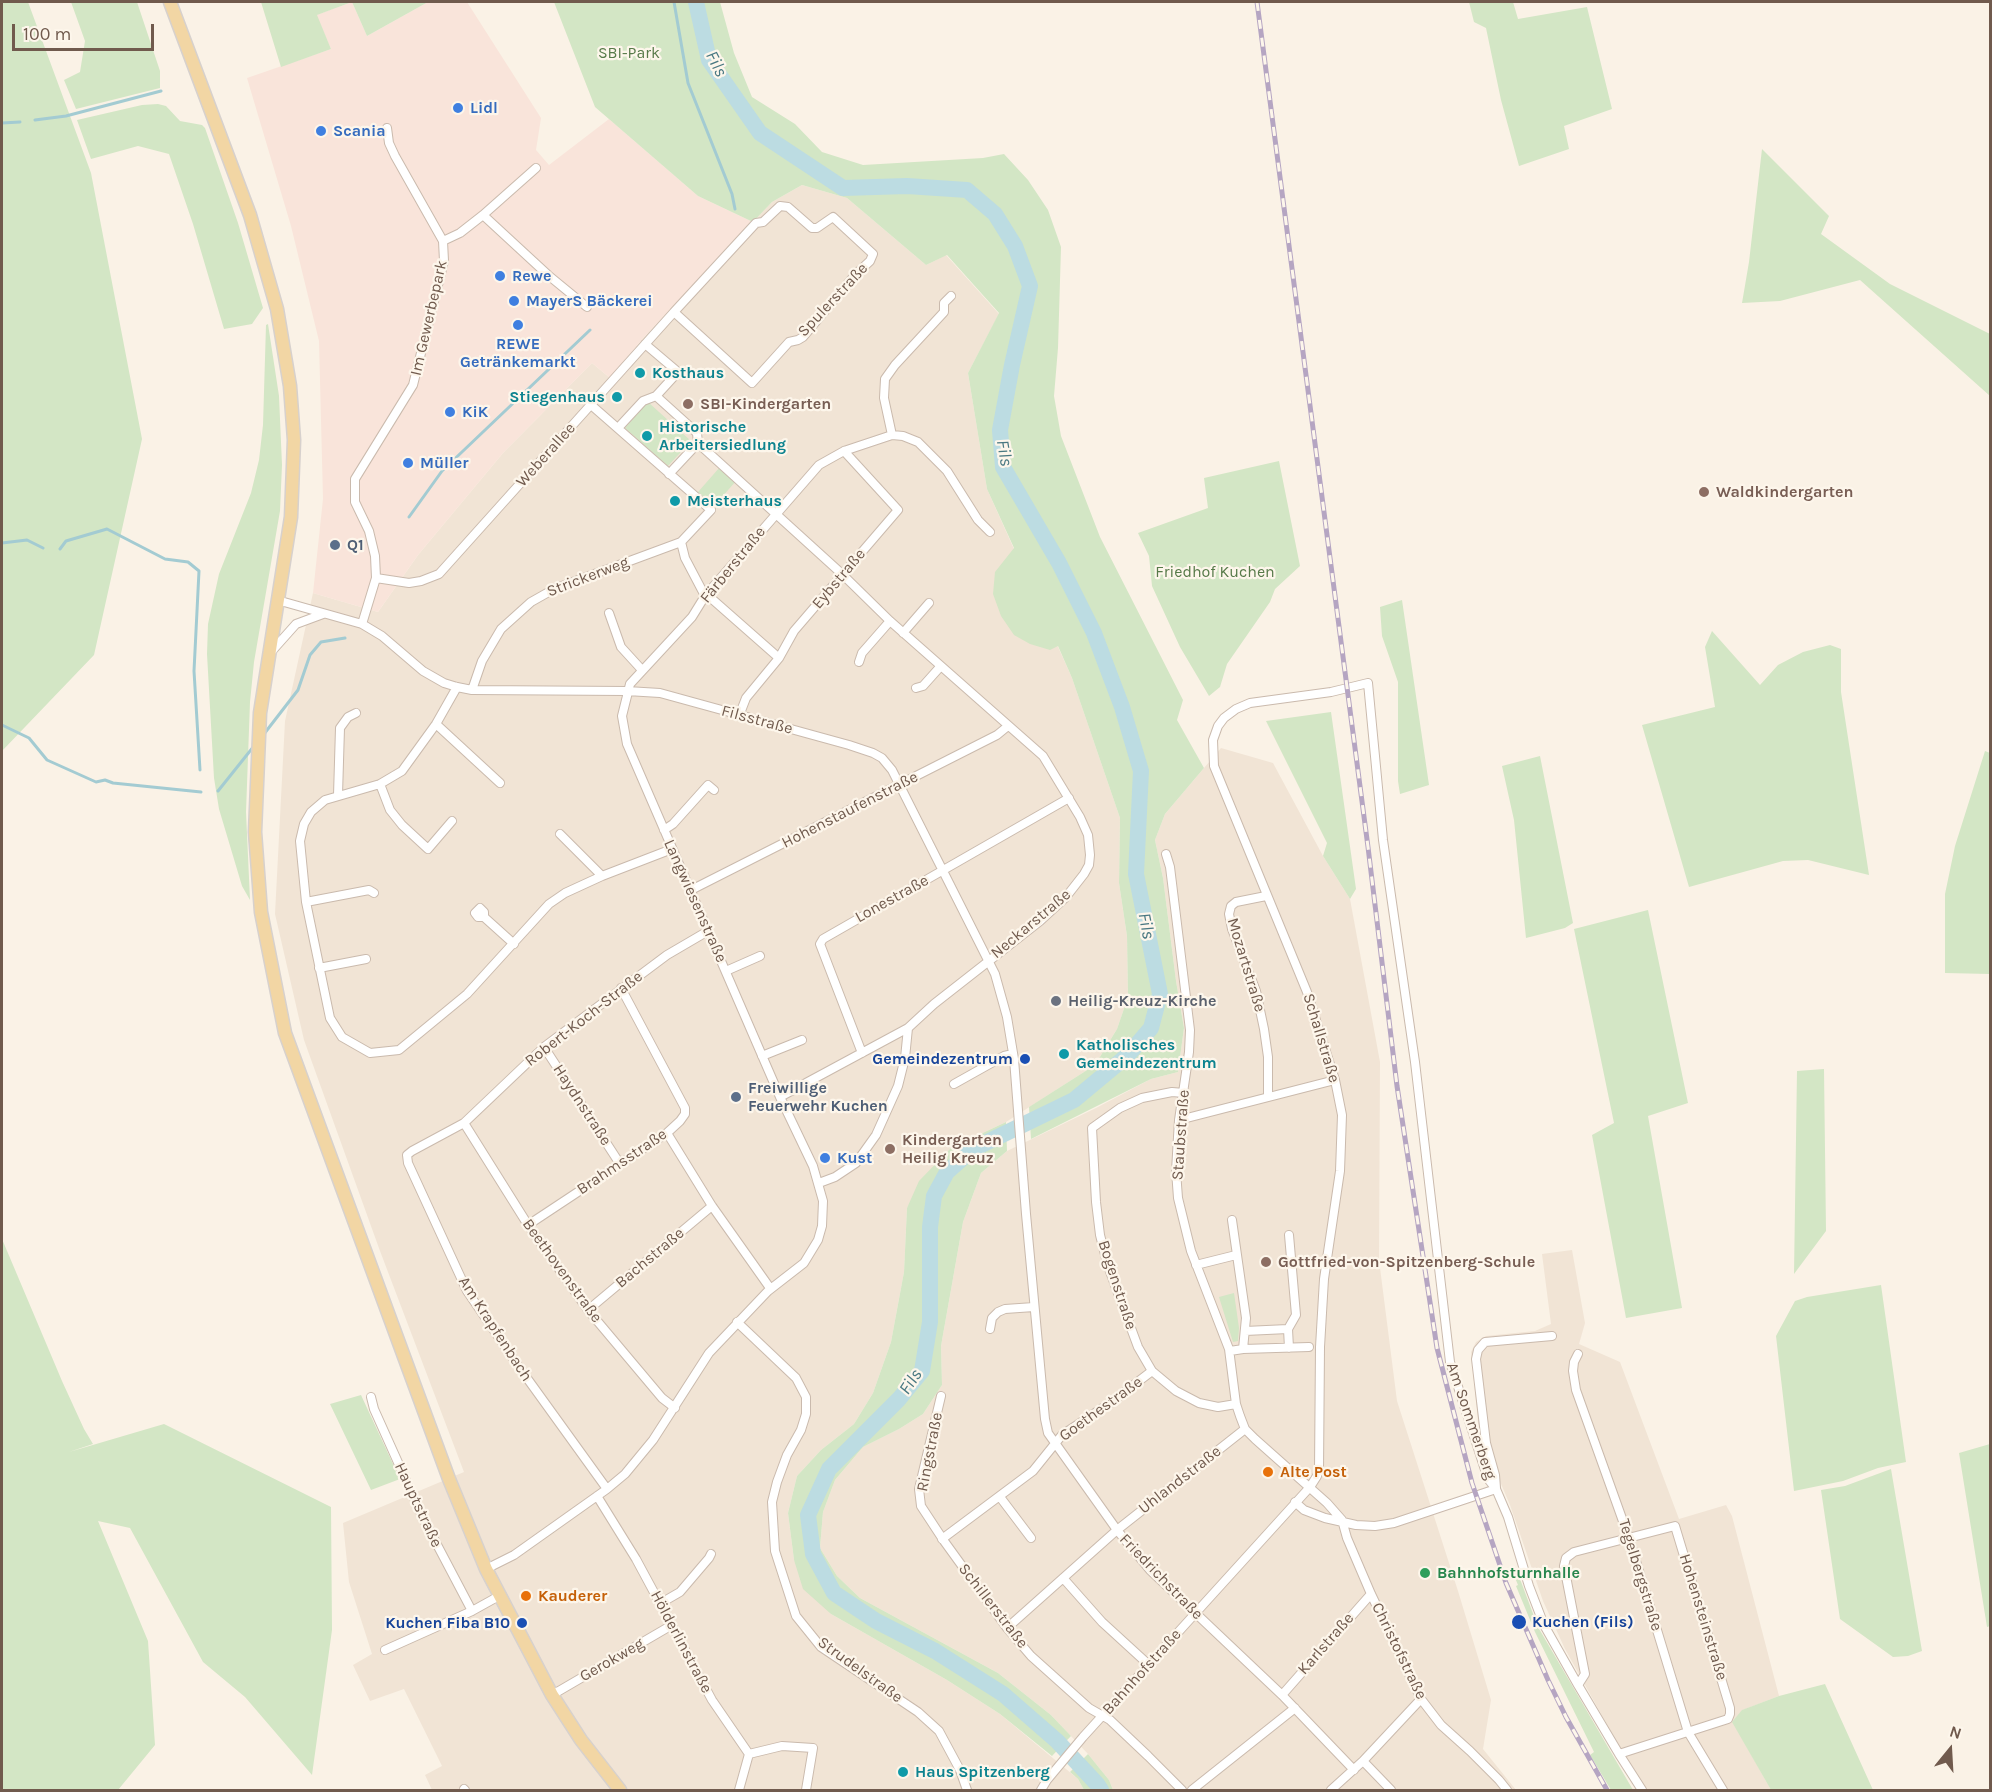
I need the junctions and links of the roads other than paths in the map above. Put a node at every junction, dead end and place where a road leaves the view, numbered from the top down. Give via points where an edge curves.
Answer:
1 (170, 2) edge
2 (387, 128) dead end
3 (536, 168) dead end
4 (483, 215) junction
5 (833, 217) joint
6 (443, 241) junction
7 (951, 296) dead end
8 (587, 307) dead end
9 (674, 312) junction
10 (645, 344) junction
11 (656, 396) junction
12 (590, 404) junction
13 (618, 428) junction
14 (892, 435) junction
15 (698, 442) junction
16 (844, 451) junction
17 (669, 474) junction
18 (776, 514) junction
19 (990, 532) dead end
20 (681, 542) junction
21 (842, 574) junction
22 (376, 578) junction
23 (705, 596) junction
24 (277, 600) junction
25 (929, 603) dead end
26 (609, 613) dead end
27 (324, 614) junction
28 (890, 621) junction
29 (362, 624) junction
30 (903, 633) junction
31 (268, 656) junction
32 (779, 658) junction
33 (859, 662) dead end
34 (940, 667) junction
35 (642, 670) junction
36 (457, 687) junction
37 (916, 688) dead end
38 (472, 690) junction
39 (627, 691) junction
40 (1331, 692) joint
41 (356, 713) dead end
42 (739, 716) junction
43 (436, 724) junction
44 (1008, 726) junction
45 (500, 783) dead end
46 (380, 784) junction
47 (900, 785) junction
48 (714, 790) dead end
49 (338, 795) junction
50 (1069, 798) junction
51 (452, 821) dead end
52 (664, 830) junction
53 (560, 834) dead end
54 (672, 849) junction
55 (1166, 854) dead end
56 (943, 871) junction
57 (602, 876) junction
58 (691, 891) junction
59 (374, 893) dead end
60 (1266, 896) junction
61 (306, 902) junction
62 (484, 917) dead end
63 (708, 931) junction
64 (514, 944) junction
65 (760, 956) dead end
66 (366, 959) dead end
67 (987, 961) junction
68 (319, 968) junction
69 (726, 971) junction
70 (621, 988) junction
71 (908, 1028) junction
72 (802, 1040) dead end
73 (544, 1047) junction
74 (862, 1053) junction
75 (1013, 1054) junction
76 (762, 1056) junction
77 (1335, 1080) junction
78 (954, 1084) dead end
79 (1184, 1094) junction
80 (1268, 1096) junction
81 (780, 1097) junction
82 (1179, 1120) junction
83 (464, 1123) junction
84 (667, 1133) junction
85 (1020, 1142) joint
86 (407, 1155) joint
87 (620, 1164) junction
88 (819, 1183) junction
89 (712, 1206) junction
90 (1232, 1220) dead end
91 (528, 1225) junction
92 (1289, 1235) dead end
93 (1236, 1254) junction
94 (1196, 1265) junction
95 (770, 1288) junction
96 (1034, 1307) junction
97 (588, 1311) junction
98 (737, 1322) junction
99 (990, 1329) dead end
100 (1288, 1329) junction
101 (1245, 1331) junction
102 (1552, 1336) dead end
103 (1309, 1347) dead end
104 (1289, 1348) junction
105 (1243, 1349) junction
106 (1230, 1352) junction
107 (1578, 1354) dead end
108 (1152, 1371) junction
109 (941, 1396) dead end
110 (371, 1397) dead end
111 (1236, 1404) junction
112 (675, 1408) junction
113 (1245, 1429) junction
114 (1054, 1444) junction
115 (1310, 1487) junction
116 (607, 1489) junction
117 (1496, 1489) junction
118 (597, 1496) junction
119 (1000, 1497) junction
120 (1295, 1503) junction
121 (1342, 1520) junction
122 (1117, 1530) junction
123 (1031, 1538) dead end
124 (1629, 1538) junction
125 (942, 1539) junction
126 (711, 1554) dead end
127 (486, 1569) junction
128 (1063, 1578) junction
129 (1371, 1594) junction
130 (500, 1596) junction
131 (660, 1603) junction
132 (472, 1611) junction
133 (1194, 1613) junction
134 (672, 1625) junction
135 (1007, 1628) junction
136 (385, 1650) dead end
137 (1149, 1665) junction
138 (1578, 1685) junction
139 (552, 1695) junction
140 (1282, 1695) junction
141 (1421, 1699) junction
142 (1295, 1708) junction
143 (1102, 1716) junction
144 (1688, 1732) junction
145 (749, 1754) junction
146 (1618, 1754) junction
147 (1364, 1761) junction
148 (1354, 1770) junction
149 (619, 1790) edge
150 (739, 1791) edge
151 (806, 1791) edge
152 (967, 1791) edge
153 (1041, 1791) edge
154 (1182, 1791) edge
155 (1192, 1791) edge
156 (1331, 1791) edge
157 (1391, 1791) edge
158 (1507, 1791) edge
159 (1642, 1791) edge
160 (1723, 1791) edge

1 - 24 main road via 250,215 277,309 290,386 294,449 291,517
2 - 6 street, Im Gewerbepark via 395,156
3 - 4 street, Im Gewerbepark
4 - 6 street, Im Gewerbepark
4 - 8 street
5 - 9 street, Weberallee via 812,228 788,207 780,206 763,222 756,223
5 - 9 street, Spulerstraße via 873,254 870,261 803,337 789,342 752,383
6 - 22 street, Im Gewerbepark via 441,276 413,385 355,479 355,502 369,531
7 - 14 street via 944,303 944,312 885,379 884,398
9 - 10 street, Weberallee
10 - 11 street via 678,372
10 - 12 street, Weberallee
11 - 13 street via 643,401
11 - 15 street, Neckarstraße via 697,433
12 - 13 street
12 - 22 street, Weberallee via 439,574 409,583
13 - 17 street
14 - 16 street, Färberstraße
14 - 19 street via 918,442 940,463
15 - 17 street
15 - 18 street, Neckarstraße
16 - 18 street, Färberstraße via 819,465
16 - 21 street, Eybstraße via 898,510
17 - 20 street via 711,510
18 - 21 street, Neckarstraße
18 - 23 street, Färberstraße
20 - 23 street
20 - 38 street, Strickerweg via 536,598 501,629 482,661
21 - 28 street, Neckarstraße
21 - 32 street, Eybstraße via 794,631
22 - 29 street, Im Gewerbepark
23 - 32 street
23 - 35 street, Färberstraße via 692,617
24 - 27 street, Filsstraße
24 - 31 main road
25 - 30 street
26 - 35 street via 621,647
27 - 29 street, Filsstraße
27 - 31 street via 296,624
28 - 30 street, Neckarstraße
28 - 33 street via 862,652
29 - 36 street, Filsstraße via 423,671
30 - 34 street, Neckarstraße
31 - 127 main road via 255,831 261,912 285,1033 448,1479
32 - 42 street, Eybstraße via 746,698
34 - 37 street via 923,686
34 - 44 street, Neckarstraße
35 - 39 street, Färberstraße
36 - 38 street, Filsstraße
36 - 43 street
38 - 39 street, Filsstraße
39 - 42 street, Filsstraße via 660,693
39 - 52 street, Langwiesenstraße via 623,730
40 - 60 street, Schallstraße via 1250,703 1224,718 1215,731 1214,766
40 - 117 street, Am Sommerberg via 1368,683 1383,840 1415,1062 1450,1362 1488,1479
41 - 49 street via 340,728
42 - 47 street, Filsstraße via 873,753 892,770
43 - 45 street
43 - 46 street via 402,771
44 - 47 street, Hohenstaufenstraße
44 - 50 street, Neckarstraße via 1043,756
46 - 49 street
46 - 51 street via 390,810 428,849
47 - 56 street, Filsstraße
47 - 58 street, Hohenstaufenstraße
48 - 52 street, Langwiesenstraße via 708,785
49 - 61 street via 325,800 304,824 300,841
50 - 56 street, Lonestraße
50 - 67 street, Neckarstraße via 1088,836 1089,865 1066,897
52 - 54 street, Langwiesenstraße
53 - 57 street
54 - 57 street
54 - 58 street, Langwiesenstraße
55 - 79 street, Staubstraße via 1190,1030
56 - 67 street, Filsstraße
56 - 74 street, Lonestraße via 826,935 820,944
57 - 64 street via 549,904
58 - 63 street, Langwiesenstraße
59 - 61 street via 369,890
60 - 77 street, Schallstraße via 1307,992
60 - 80 street, Mozartstraße via 1236,902 1228,914 1256,991 1268,1057
61 - 68 street
62 - 64 street
63 - 69 street, Langwiesenstraße
63 - 70 street, Robert-Koch-Straße
64 - 68 street via 467,994 399,1050 370,1053 342,1037 330,1018
65 - 69 street, Langwiesenstraße
66 - 68 street
67 - 71 street, Neckarstraße
67 - 75 street, Filsstraße via 1003,1002
69 - 76 street, Langwiesenstraße
70 - 73 street, Robert-Koch-Straße
70 - 84 street, Brahmsstraße via 685,1108 680,1121
71 - 74 street, Neckarstraße
71 - 88 street via 898,1086 876,1135 856,1163
72 - 76 street
73 - 83 street, Robert-Koch-Straße
73 - 87 street, Haydnstraße
74 - 81 street, Neckarstraße
75 - 78 street
75 - 85 street, Filsstraße
76 - 81 street, Langwiesenstraße
77 - 80 street
77 - 115 street, Schallstraße via 1342,1115 1340,1171 1324,1279 1319,1470
79 - 82 street, Staubstraße
79 - 108 street, Bogenstraße via 1172,1092 1142,1098 1092,1128 1100,1235 1138,1347
80 - 82 street
81 - 88 street, Langwiesenstraße
82 - 94 street, Staubstraße via 1178,1198
83 - 86 street, Robert-Koch-Straße
83 - 91 street, Beethovenstraße
84 - 87 street, Brahmsstraße
84 - 89 street
85 - 96 street, Friedrichstraße
86 - 116 street, Am Krapfenbach via 467,1291
87 - 91 street, Brahmsstraße
88 - 95 street, Langwiesenstraße via 823,1213 819,1240 804,1263
89 - 95 street
89 - 97 street, Bachstraße
90 - 93 street
91 - 97 street, Beethovenstraße
92 - 100 street via 1296,1315
93 - 94 street
93 - 101 street
94 - 106 street, Staubstraße
95 - 98 street, Langwiesenstraße
96 - 99 street via 998,1312
96 - 114 street, Friedrichstraße via 1045,1419
97 - 112 street, Beethovenstraße via 662,1398
98 - 112 street, Langwiesenstraße via 709,1353
98 - 152 street, Strudelstraße via 796,1377 806,1397 801,1430 787,1455 772,1502 775,1551 796,1616 821,1647 918,1712 939,1731
100 - 101 street
100 - 104 street
101 - 105 street
102 - 117 street, Am Sommerberg via 1485,1342 1478,1350 1485,1433
103 - 104 street
104 - 105 street
105 - 106 street
106 - 111 street, Staubstraße
107 - 124 street, Tegelbergstraße via 1573,1371 1576,1390
108 - 111 street, Bogenstraße via 1198,1403 1218,1407
108 - 114 street, Goethestraße
109 - 125 street, Ringstraße via 919,1489 921,1506
110 - 132 street, Hauptstraße via 423,1518
111 - 113 street, Staubstraße
112 - 116 street, Langwiesenstraße via 636,1462
113 - 115 street, Staubstraße
113 - 122 street, Uhlandstraße
114 - 119 street, Goethestraße via 1033,1471
114 - 122 street, Friedrichstraße
115 - 120 street, Bahnhofstraße
115 - 121 street
116 - 118 street, Langwiesenstraße
117 - 121 street via 1394,1523 1356,1525
117 - 138 street, Am Sommerberg via 1544,1625
118 - 127 street, Langwiesenstraße via 514,1555
118 - 131 street, Hölderlinstraße
119 - 123 street
119 - 125 street, Goethestraße
120 - 121 street via 1319,1516
120 - 133 street, Bahnhofstraße
121 - 129 street, Christofstraße
122 - 128 street, Uhlandstraße
122 - 133 street, Friedrichstraße via 1150,1570
124 - 138 street via 1574,1552 1566,1558 1564,1566 1585,1674
124 - 144 street, Tegelbergstraße
124 - 144 street, Hohensteinstraße via 1675,1526 1730,1708 1728,1719
125 - 135 street, Schillerstraße
126 - 131 street via 680,1592
127 - 130 main road
128 - 135 street, Uhlandstraße
128 - 137 street via 1102,1622
129 - 140 street, Karlstraße
129 - 141 street, Christofstraße
130 - 132 street
130 - 139 main road
131 - 134 street, Hölderlinstraße
132 - 136 street
133 - 137 street, Bahnhofstraße
133 - 140 street, Friedrichstraße
134 - 139 street, Gerokweg
134 - 145 street, Hölderlinstraße via 712,1700
135 - 143 street, Schillerstraße via 1031,1656
137 - 143 street, Bahnhofstraße
138 - 146 street, Am Sommerberg
139 - 149 main road
140 - 142 street, Friedrichstraße
141 - 147 street
141 - 158 street, Christofstraße via 1441,1725
142 - 148 street, Friedrichstraße
142 - 155 street
143 - 153 street, Bahnhofstraße
143 - 154 street, Schillerstraße
144 - 146 street
144 - 160 street, Tegelbergstraße
145 - 150 street
145 - 151 street via 782,1746 813,1748
146 - 159 street, Am Sommerberg
147 - 148 street
147 - 157 street
148 - 156 street

